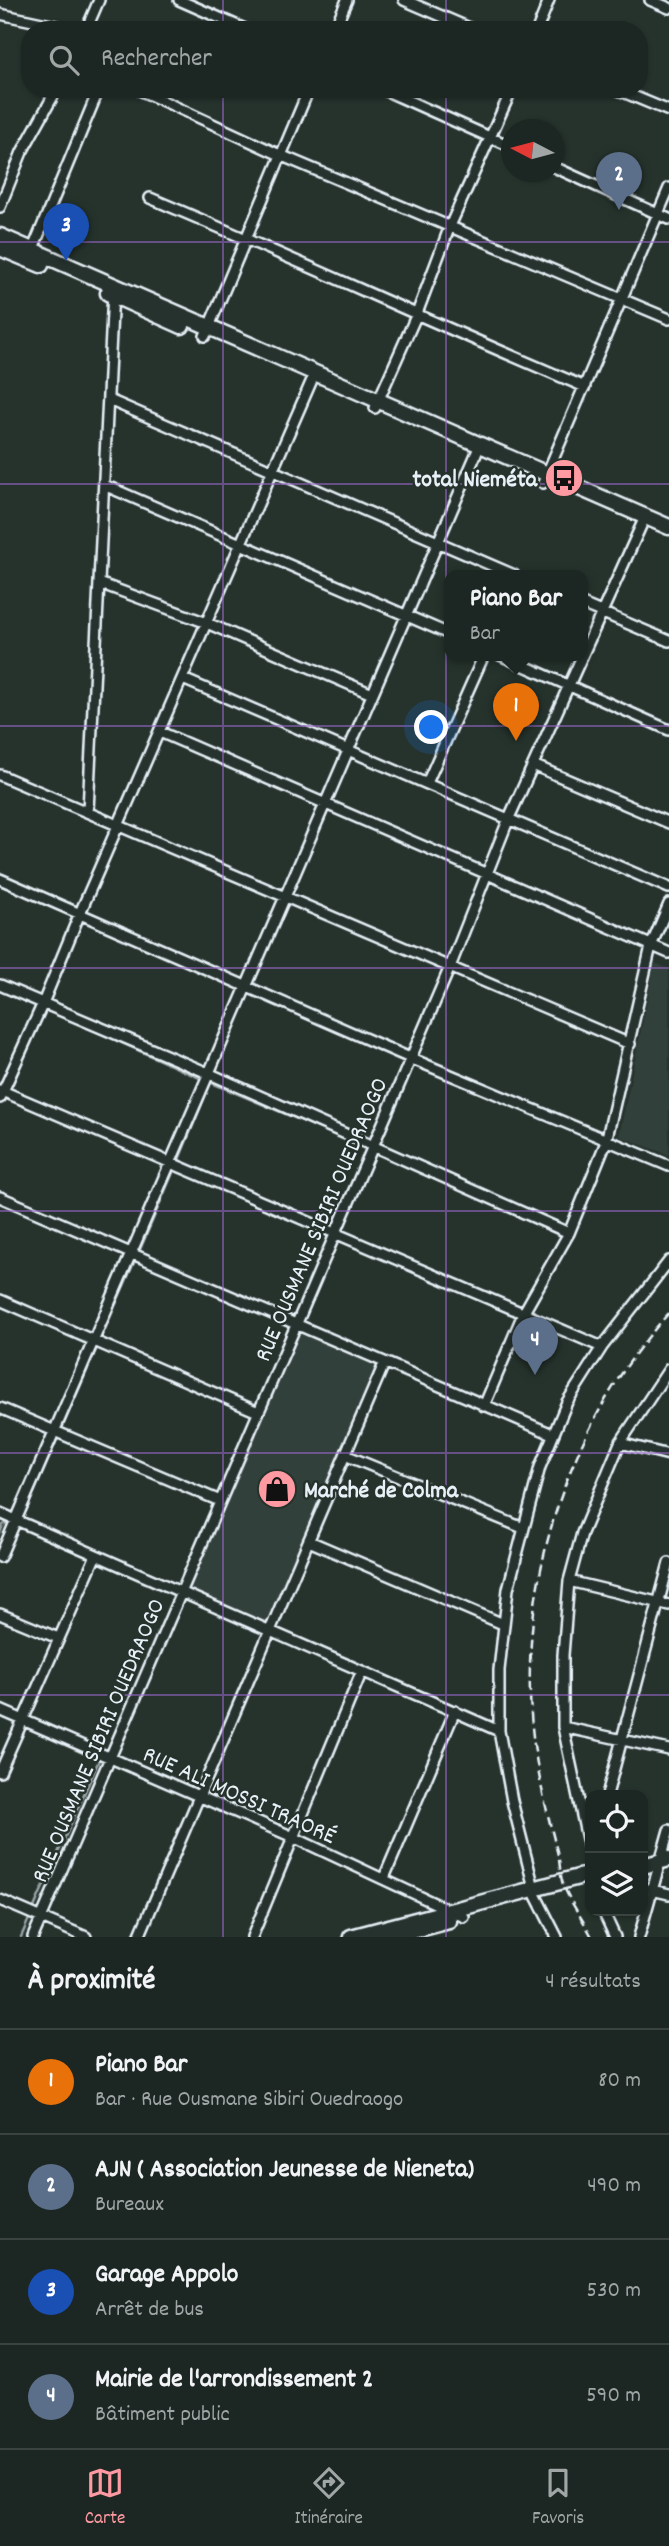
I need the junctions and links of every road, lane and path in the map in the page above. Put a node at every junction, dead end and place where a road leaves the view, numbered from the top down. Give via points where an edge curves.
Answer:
1 (99, 0) edge
2 (179, 0) edge
3 (346, 0) edge
4 (404, 0) edge
5 (549, 0) edge
6 (650, 0) edge
7 (669, 8) edge
8 (0, 15) edge
9 (30, 21) edge
10 (90, 21) edge
11 (227, 21) edge
12 (338, 21) edge
13 (453, 21) edge
14 (541, 21) edge
15 (52, 98) edge
16 (95, 98) edge
17 (156, 98) edge
18 (305, 98) edge
19 (402, 98) edge
20 (508, 98) edge
21 (638, 98) edge
22 (669, 111) edge
23 (491, 138) junction
24 (501, 143) edge
25 (280, 155) junction
26 (564, 172) edge
27 (669, 188) edge
28 (150, 198) dead end
29 (0, 207) edge
30 (658, 214) junction
31 (669, 219) edge
32 (450, 226) junction
33 (0, 236) edge
34 (245, 238) junction
35 (0, 248) edge
36 (32, 251) junction
37 (113, 290) junction
38 (620, 300) junction
39 (416, 316) junction
40 (669, 319) edge
41 (207, 331) junction
42 (313, 377) junction
43 (585, 387) junction
44 (109, 400) junction
45 (377, 405) junction
46 (478, 449) junction
47 (272, 470) junction
48 (545, 478) junction
49 (104, 485) junction
50 (643, 520) junction
51 (669, 527) edge
52 (669, 535) edge
53 (437, 541) junction
54 (240, 544) junction
55 (503, 570) edge
56 (99, 583) junction
57 (588, 606) edge
58 (602, 612) junction
59 (405, 615) junction
60 (206, 623) junction
61 (444, 631) edge
62 (669, 641) edge
63 (588, 643) edge
64 (481, 661) edge
65 (513, 661) edge
66 (580, 661) edge
67 (183, 679) junction
68 (569, 686) junction
69 (372, 694) junction
70 (669, 730) edge
71 (160, 733) junction
72 (347, 750) junction
73 (533, 765) junction
74 (0, 775) edge
75 (426, 783) junction
76 (324, 804) junction
77 (88, 811) junction
78 (509, 818) junction
79 (669, 823) edge
80 (120, 824) junction
81 (487, 874) junction
82 (0, 879) edge
83 (669, 888) edge
84 (286, 895) junction
85 (669, 905) edge
86 (80, 913) junction
87 (652, 946) junction
88 (669, 953) edge
89 (450, 967) junction
90 (0, 985) edge
91 (245, 986) junction
92 (43, 1003) junction
93 (630, 1044) junction
94 (410, 1058) junction
95 (208, 1073) junction
96 (1, 1093) edge
97 (606, 1142) junction
98 (372, 1146) junction
99 (170, 1162) junction
100 (669, 1166) edge
101 (0, 1197) edge
102 (335, 1233) junction
103 (569, 1233) junction
104 (131, 1253) junction
105 (669, 1261) edge
106 (0, 1300) edge
107 (523, 1314) junction
108 (295, 1324) junction
109 (93, 1339) junction
110 (602, 1347) junction
111 (384, 1364) junction
112 (669, 1369) edge
113 (484, 1406) junction
114 (0, 1408) edge
115 (258, 1412) junction
116 (54, 1430) junction
117 (552, 1434) junction
118 (620, 1443) junction
119 (345, 1455) junction
120 (669, 1455) edge
121 (220, 1501) junction
122 (0, 1513) edge
123 (16, 1520) junction
124 (523, 1528) junction
125 (309, 1541) junction
126 (96, 1555) junction
127 (0, 1557) edge
128 (669, 1563) edge
129 (569, 1581) junction
130 (182, 1590) junction
131 (659, 1602) junction
132 (669, 1605) edge
133 (0, 1614) edge
134 (503, 1624) junction
135 (271, 1629) junction
136 (58, 1638) junction
137 (362, 1671) junction
138 (0, 1710) edge
139 (456, 1711) junction
140 (22, 1719) junction
141 (563, 1727) junction
142 (499, 1731) junction
143 (623, 1740) junction
144 (669, 1750) edge
145 (110, 1758) junction
146 (0, 1772) edge
147 (608, 1790) edge
148 (200, 1797) junction
149 (585, 1830) edge
150 (669, 1830) edge
151 (293, 1837) junction
152 (665, 1856) edge
153 (648, 1864) edge
154 (585, 1876) edge
155 (384, 1878) junction
156 (585, 1882) edge
157 (648, 1889) edge
158 (535, 1893) junction
159 (669, 1894) edge
160 (0, 1900) edge
161 (458, 1913) junction
162 (605, 1916) edge
163 (643, 1916) edge
164 (41, 1918) junction
165 (396, 1936) edge
166 (33, 1937) edge
167 (86, 1937) edge
168 (139, 1937) edge
169 (251, 1937) edge
170 (351, 1937) edge
171 (557, 1937) edge
172 (615, 1937) edge
173 (639, 1937) edge

1 - 10 street
2 - 11 street
3 - 12 street
4 - 13 street
5 - 14 street
6 - 7 street
8 - 9 street
15 - 29 street via 22,152
16 - 36 street
17 - 25 street
18 - 25 street
19 - 23 street
20 - 23 street
21 - 22 street
23 - 24 street
23 - 32 street
25 - 32 street
25 - 34 street
26 - 30 street
27 - 30 street
28 - 34 street
30 - 31 street
30 - 38 street
32 - 38 street
32 - 39 street
33 - 36 main road
34 - 39 street
34 - 41 street
35 - 37 main road
36 - 37 main road
37 - 41 main road
37 - 44 street
38 - 40 street
38 - 43 street
39 - 43 street
39 - 45 street
41 - 42 main road
42 - 45 main road
42 - 47 street
43 - 48 street
44 - 47 street
44 - 49 street
45 - 46 main road
46 - 48 main road
46 - 53 street
47 - 53 street
47 - 54 street
48 - 50 main road
49 - 54 street
49 - 56 street
50 - 51 main road
50 - 52 main road
50 - 58 street, RUE OUSMANE SIBIRI OUEDRAOGO
53 - 55 street
53 - 59 street
54 - 59 street
54 - 60 street
56 - 60 street
56 - 77 street
57 - 58 street
58 - 62 street
58 - 63 street, RUE OUSMANE SIBIRI OUEDRAOGO
59 - 61 street
59 - 69 street
60 - 67 street
60 - 69 street
64 - 75 street
65 - 68 street
66 - 68 street, RUE OUSMANE SIBIRI OUEDRAOGO
67 - 71 street
67 - 72 street
68 - 70 street
68 - 73 street, RUE OUSMANE SIBIRI OUEDRAOGO
69 - 72 street
71 - 76 street
71 - 80 street
72 - 75 street
72 - 76 street
73 - 78 street, RUE OUSMANE SIBIRI OUEDRAOGO
73 - 79 street
74 - 77 street
75 - 78 street
76 - 81 street
76 - 84 street
77 - 80 street
78 - 81 street, RUE OUSMANE SIBIRI OUEDRAOGO
78 - 83 street
80 - 84 street
80 - 86 street
81 - 87 street
81 - 89 street, RUE OUSMANE SIBIRI OUEDRAOGO
82 - 86 street
84 - 89 street
84 - 91 street
85 - 87 street
86 - 91 street
86 - 92 street
87 - 88 street
87 - 93 street
89 - 93 street
89 - 94 street, RUE OUSMANE SIBIRI OUEDRAOGO
90 - 92 street
91 - 94 street
91 - 95 street
92 - 95 street
92 - 96 street
93 - 97 street
94 - 97 street
94 - 98 street, RUE OUSMANE SIBIRI OUEDRAOGO
95 - 98 street
95 - 99 street
96 - 99 street
97 - 100 street
97 - 103 street
98 - 102 street, RUE OUSMANE SIBIRI OUEDRAOGO
98 - 103 street
99 - 102 street
99 - 104 street
101 - 104 street
102 - 107 street
102 - 108 street, RUE OUSMANE SIBIRI OUEDRAOGO
103 - 107 street
104 - 108 street
104 - 109 street
105 - 110 street
106 - 109 street
107 - 110 street
107 - 113 street
108 - 111 street
108 - 115 street, RUE OUSMANE SIBIRI OUEDRAOGO
109 - 115 street
109 - 116 street
110 - 117 street
111 - 113 street
111 - 119 street
112 - 118 street
113 - 117 street
114 - 116 street
115 - 121 street, RUE OUSMANE SIBIRI OUEDRAOGO
116 - 121 street
116 - 123 street
117 - 124 street
118 - 120 street
118 - 129 street via 582,1533
119 - 124 street
119 - 125 street
121 - 130 street, RUE OUSMANE SIBIRI OUEDRAOGO
122 - 123 street
123 - 126 street
123 - 127 street
124 - 134 street
125 - 134 street
125 - 135 street
126 - 130 street
126 - 136 street
128 - 131 street
129 - 131 street
129 - 141 street
130 - 135 street
130 - 145 street, RUE OUSMANE SIBIRI OUEDRAOGO
131 - 132 street
131 - 143 street
133 - 136 street
134 - 142 street
135 - 137 street
135 - 148 street
136 - 140 street
137 - 139 street
137 - 151 street
138 - 140 street, RUE ALI MOSSI TRAORÉ
139 - 142 street
139 - 155 street
140 - 145 street, RUE ALI MOSSI TRAORÉ
140 - 146 street
141 - 143 street
141 - 149 street
142 - 158 street
143 - 144 street
143 - 147 street
145 - 148 street, RUE ALI MOSSI TRAORÉ
145 - 164 street, RUE OUSMANE SIBIRI OUEDRAOGO
148 - 151 street, RUE ALI MOSSI TRAORÉ
148 - 168 street
150 - 152 street
151 - 155 street, RUE ALI MOSSI TRAORÉ
151 - 169 street
152 - 153 main road
152 - 157 street
154 - 158 main road
155 - 161 street, RUE ALI MOSSI TRAORÉ
156 - 158 main road
157 - 159 street
158 - 161 main road
158 - 171 street
160 - 164 street
161 - 165 main road
161 - 170 main road
162 - 172 street
163 - 173 street
164 - 166 street, RUE OUSMANE SIBIRI OUEDRAOGO
164 - 167 street

